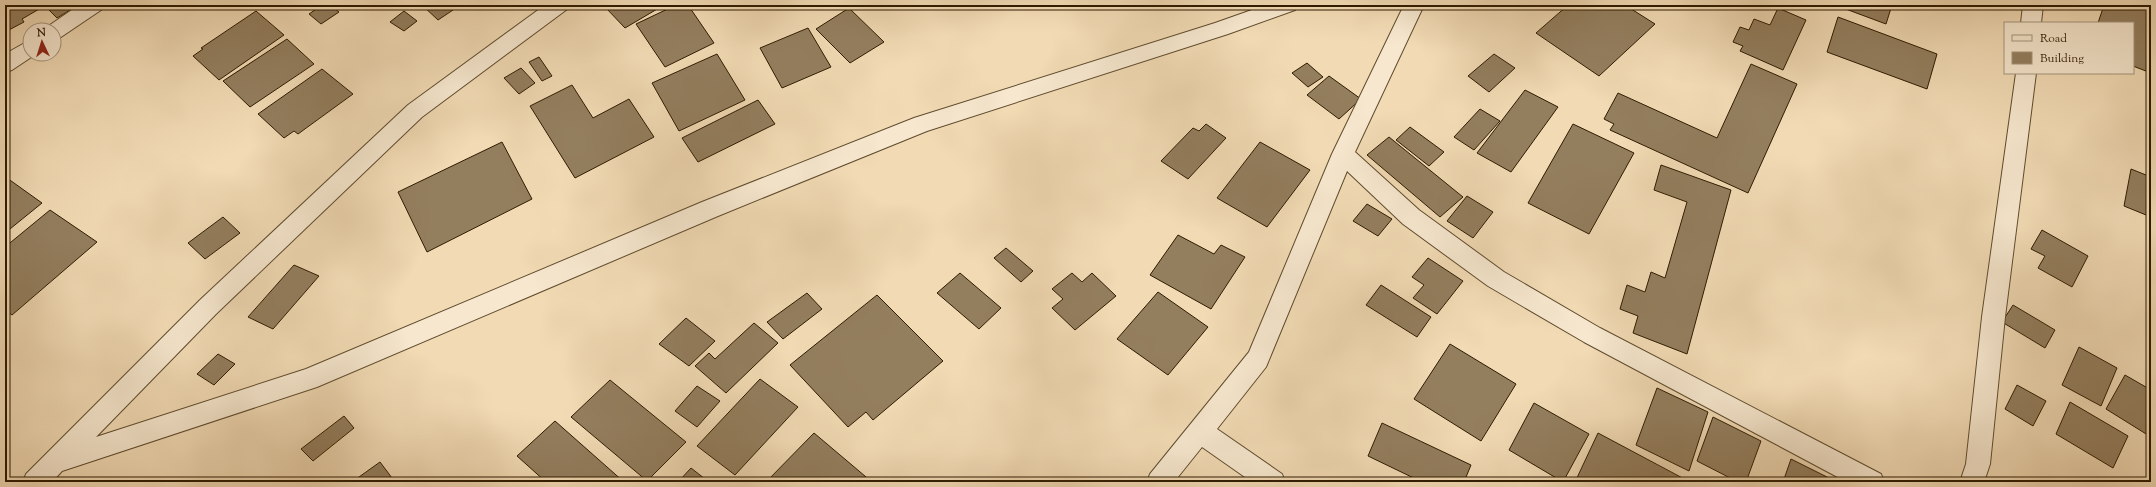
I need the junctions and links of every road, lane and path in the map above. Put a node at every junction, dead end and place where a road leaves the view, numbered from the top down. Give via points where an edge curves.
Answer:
1 (94, 5) edge
2 (559, 5) edge
3 (1288, 5) edge
4 (1414, 5) edge
5 (2034, 5) edge
6 (2031, 22) edge
7 (62, 27) edge
8 (22, 53) edge
9 (5, 64) edge
10 (2026, 74) edge
11 (1343, 154) junction
12 (1200, 431) junction
13 (58, 461) junction
14 (35, 482) edge
15 (1159, 482) edge
16 (1274, 482) edge
17 (1872, 482) edge
18 (1972, 482) edge

1 - 7 street
2 - 13 street via 415,111 208,307
3 - 13 street via 1221,29 922,124 710,209 309,379
4 - 11 street
5 - 6 street
8 - 9 street
10 - 18 street via 1991,333 1978,464
11 - 12 street via 1258,359
11 - 17 street via 1411,217 1496,279 1592,334
12 - 15 street
12 - 16 street
13 - 14 street

